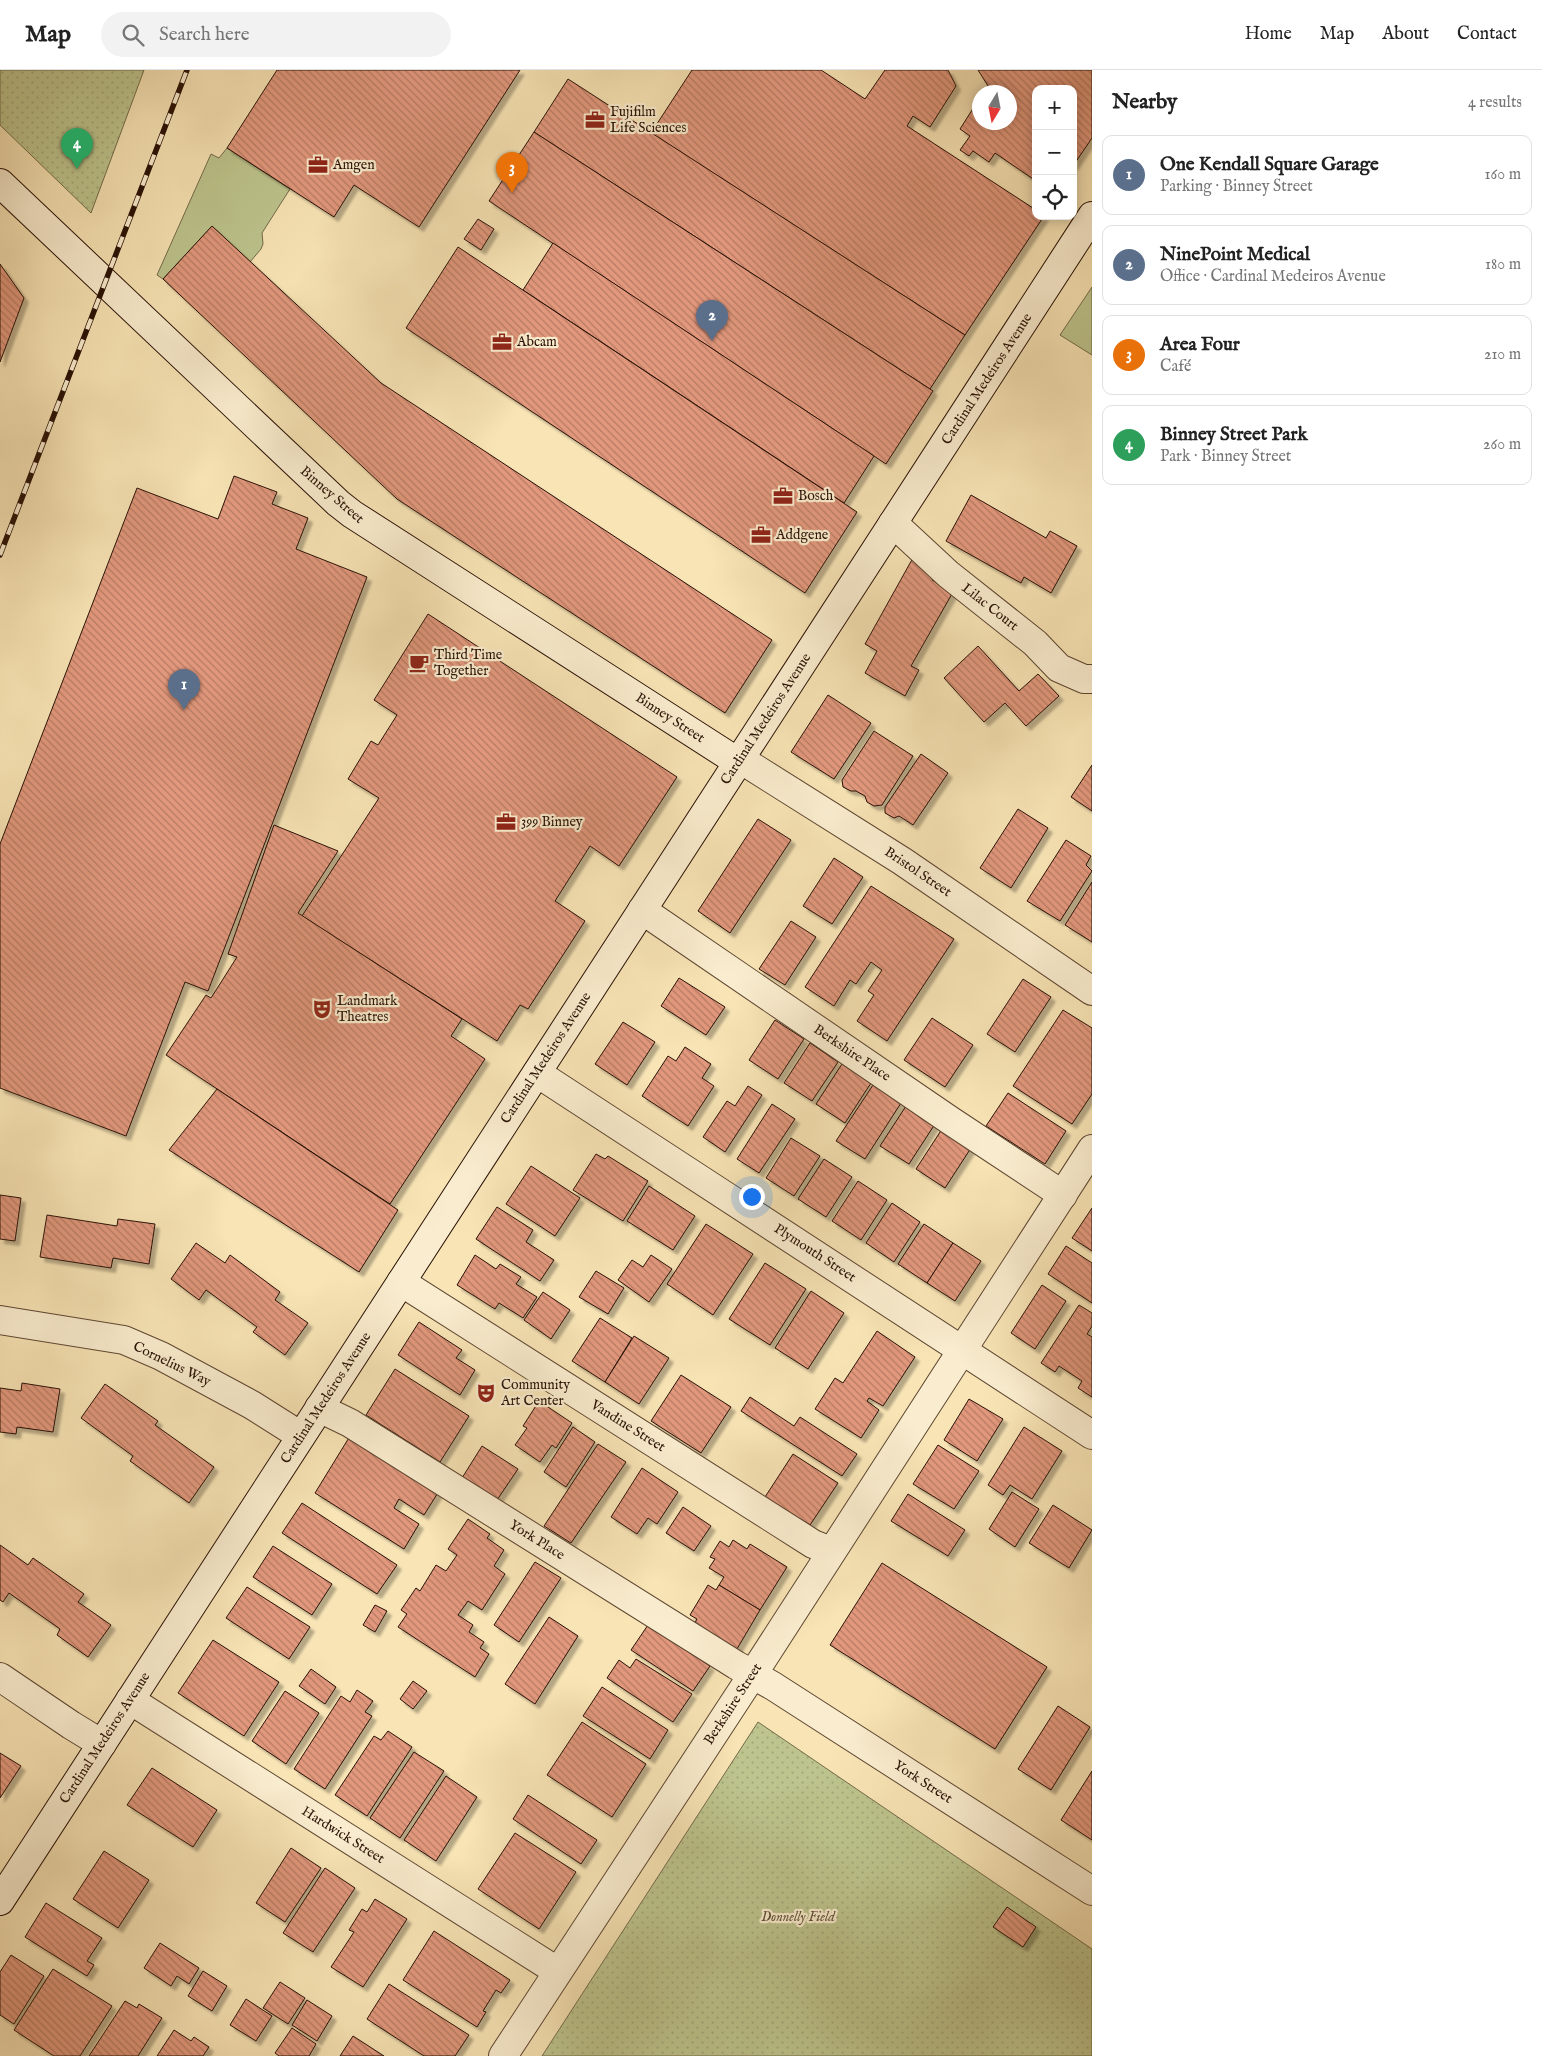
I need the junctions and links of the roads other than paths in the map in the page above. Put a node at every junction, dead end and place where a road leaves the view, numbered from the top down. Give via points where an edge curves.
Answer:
1 (0, 183) edge
2 (1092, 216) edge
3 (893, 523) junction
4 (1092, 679) edge
5 (739, 761) junction
6 (642, 910) junction
7 (1092, 991) edge
8 (537, 1073) junction
9 (1092, 1149) edge
10 (1063, 1195) junction
11 (401, 1282) junction
12 (0, 1320) edge
13 (961, 1351) junction
14 (319, 1408) junction
15 (1092, 1435) edge
16 (301, 1436) junction
17 (831, 1551) junction
18 (753, 1674) junction
19 (0, 1677) edge
20 (130, 1700) junction
21 (102, 1744) junction
22 (1092, 1891) edge
23 (0, 1901) edge
24 (557, 1971) junction
25 (503, 2056) edge

1 - 5 street, Binney Street via 338,503 366,524
2 - 3 street, Cardinal Medeiros Avenue
3 - 4 street, Lilac Court via 948,574 1035,643 1059,668 1084,679
3 - 5 street, Cardinal Medeiros Avenue
5 - 6 street, Cardinal Medeiros Avenue
5 - 7 street, Bristol Street via 902,861
6 - 8 street, Cardinal Medeiros Avenue
6 - 10 street, Berkshire Place
8 - 11 street, Cardinal Medeiros Avenue
8 - 13 street, Plymouth Street
9 - 10 street
10 - 13 street
11 - 14 street, Cardinal Medeiros Avenue
11 - 17 street, Vandine Street via 813,1544
12 - 16 street, Cornelius Way via 124,1340 252,1405
13 - 15 street, Plymouth Street
13 - 17 street, Berkshire Street
14 - 16 street, Cardinal Medeiros Avenue
14 - 18 street, York Place via 350,1423
16 - 20 street, Cardinal Medeiros Avenue
17 - 18 street, Berkshire Street
18 - 22 street, York Street
18 - 24 street, Berkshire Street
19 - 21 street
20 - 21 street, Cardinal Medeiros Avenue
20 - 24 street, Hardwick Street
21 - 23 street, Cardinal Medeiros Avenue
24 - 25 street, Berkshire Street

